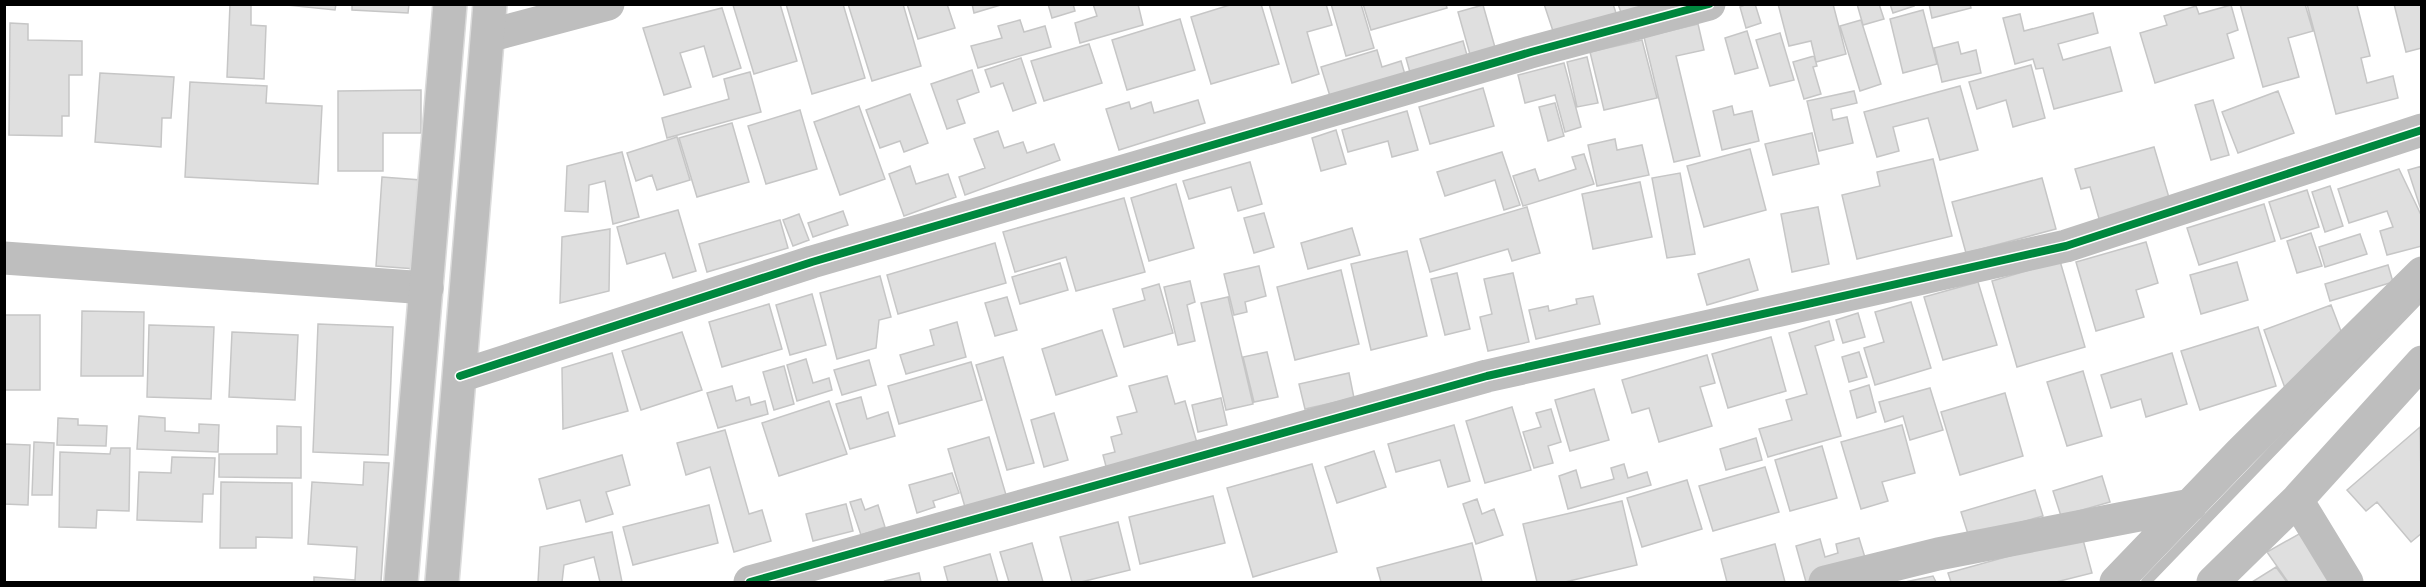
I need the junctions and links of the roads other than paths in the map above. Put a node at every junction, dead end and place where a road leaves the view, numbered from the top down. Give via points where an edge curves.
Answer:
1 (450, 4) edge
2 (608, 4) edge
3 (1709, 4) edge
4 (489, 20) edge
5 (2421, 130) edge
6 (4, 258) edge
7 (2421, 273) edge
8 (427, 288) junction
9 (2421, 362) edge
10 (460, 376) junction
11 (2297, 500) junction
12 (2191, 505) junction
13 (401, 582) edge
14 (442, 582) edge
15 (750, 582) edge
16 (1825, 582) edge
17 (2116, 582) edge
18 (2213, 582) edge
19 (2347, 582) edge

1 - 8 street
2 - 4 street
3 - 10 street via 1531,52 812,262
4 - 10 street
5 - 15 street via 2066,246 1487,376
6 - 8 street
7 - 12 street
8 - 13 street
9 - 11 street
10 - 14 street
11 - 18 street
11 - 19 street
12 - 16 street via 1938,554
12 - 17 street

